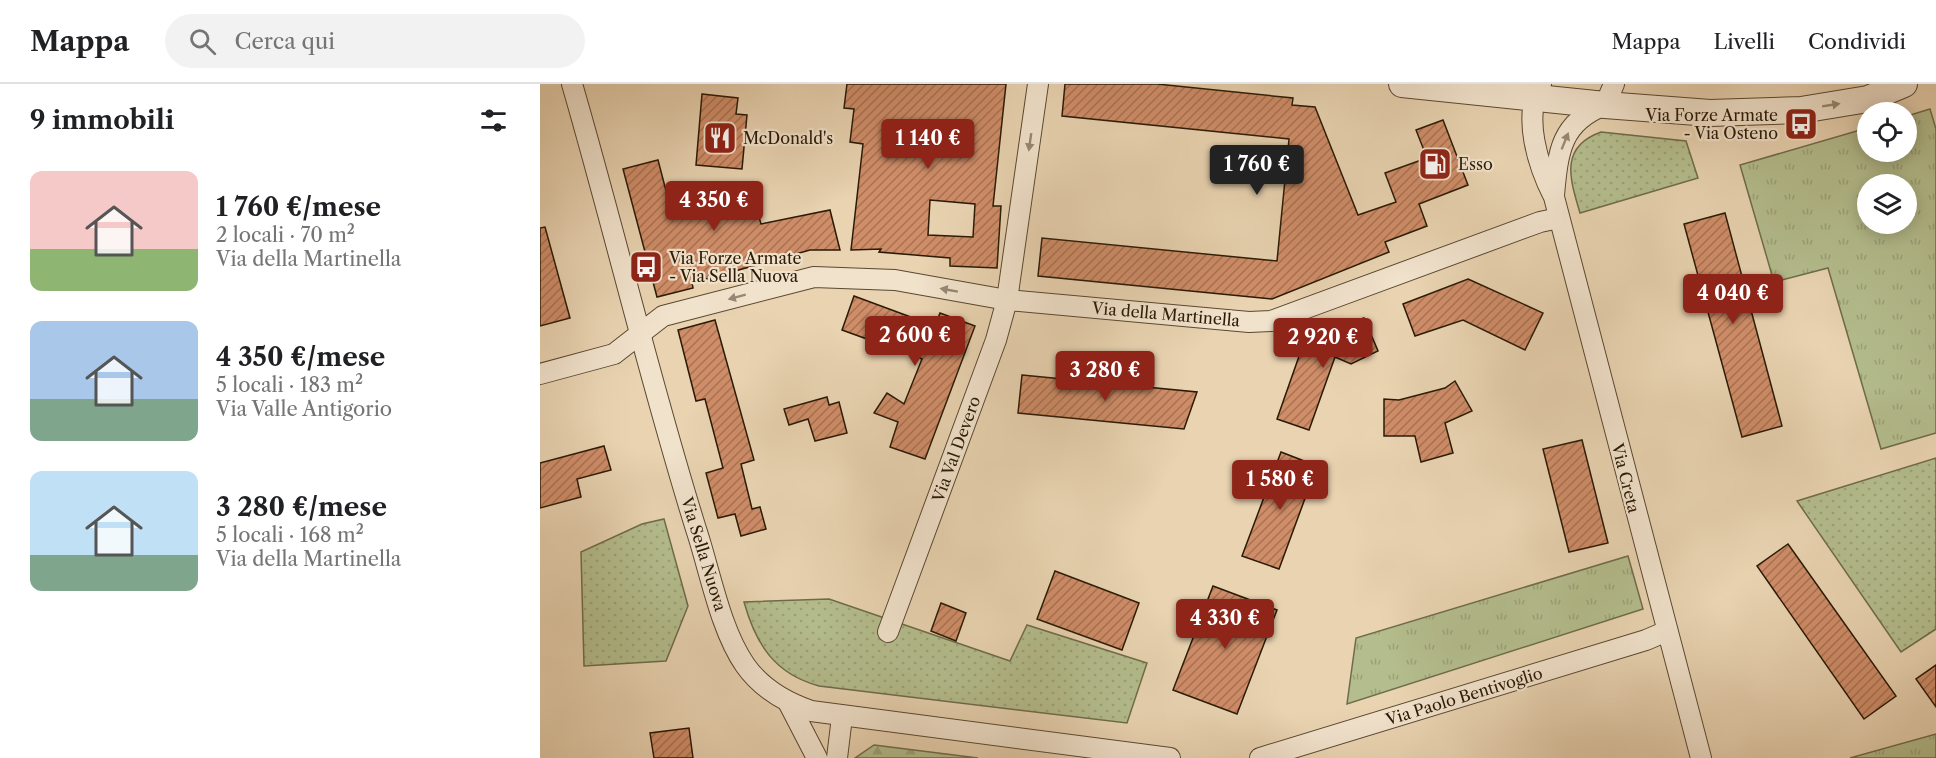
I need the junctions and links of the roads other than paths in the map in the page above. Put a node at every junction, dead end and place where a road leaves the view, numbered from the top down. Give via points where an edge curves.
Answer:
1 (572, 84) edge
2 (1038, 84) edge
3 (1401, 84) edge
4 (1904, 84) edge
5 (1473, 88) edge
6 (1537, 91) edge
7 (1610, 95) edge
8 (1554, 197) junction
9 (1559, 218) junction
10 (1007, 300) junction
11 (641, 331) junction
12 (540, 374) edge
13 (1667, 631) junction
14 (888, 632) dead end
15 (789, 704) junction
16 (842, 717) junction
17 (817, 758) edge
18 (837, 758) edge
19 (1170, 758) edge
20 (1260, 758) edge
21 (1701, 758) edge

1 - 11 street, Via Sella Nuova
2 -> 10 street, Via Val Devero
3 - 5 street
7 -> 4 street via 1710,113 1801,110 1868,99
5 - 6 street
6 - 7 street
6 - 8 street, Via Creta via 1534,129 1545,179
8 -> 7 street, Via Creta via 1556,167 1571,126
8 - 9 street, Via Creta
9 - 10 street, Via della Martinella via 1271,321
9 - 13 street, Via Creta
10 -> 11 street, Via della Martinella via 895,280 814,277 663,316
10 - 14 street, Via Val Devero via 996,340
11 - 12 street via 614,354
11 - 15 street, Via Sella Nuova via 686,496 732,641 746,666 766,688
13 - 20 street, Via Paolo Bentivoglio
13 - 21 street, Via Creta
15 - 16 street, Via Sella Nuova
15 - 17 street
16 - 18 street
16 - 19 street

